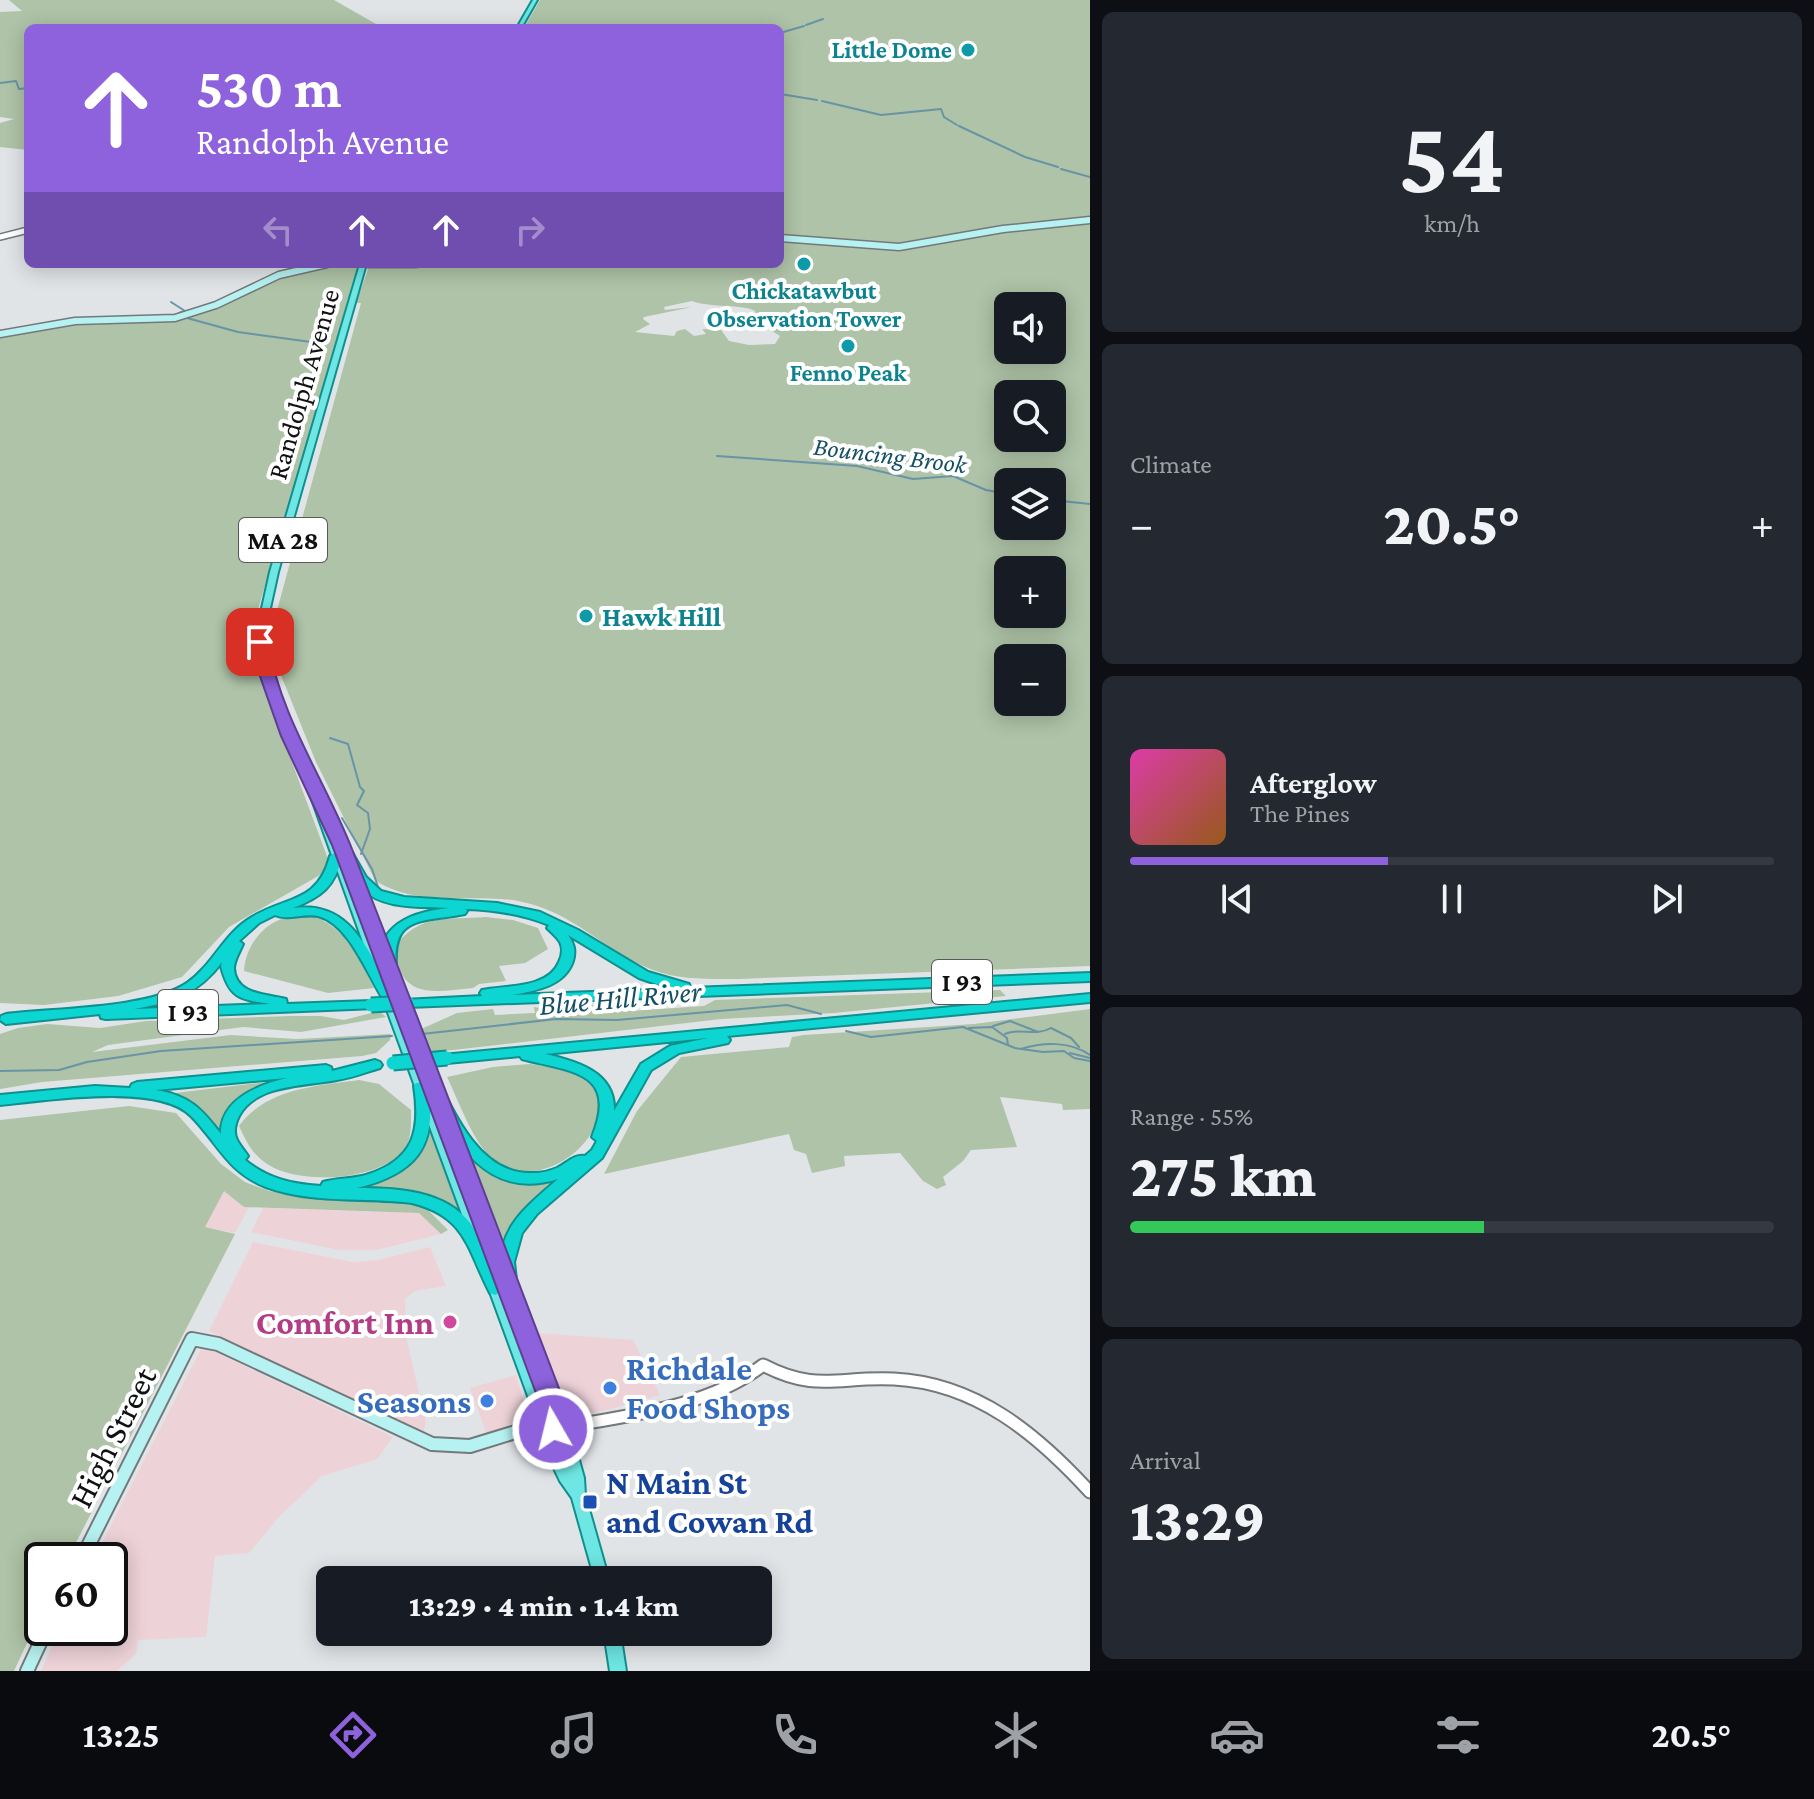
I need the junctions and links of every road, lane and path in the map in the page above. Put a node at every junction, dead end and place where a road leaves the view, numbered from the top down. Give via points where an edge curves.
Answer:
1 (535, 0) edge
2 (521, 24) edge
3 (1090, 220) edge
4 (24, 231) edge
5 (0, 237) edge
6 (784, 238) edge
7 (310, 268) edge
8 (364, 268) edge
9 (0, 334) edge
10 (339, 850) junction
11 (390, 977) junction
12 (1090, 977) edge
13 (727, 991) junction
14 (388, 996) junction
15 (1090, 998) edge
16 (408, 1003) junction
17 (324, 1006) junction
18 (3, 1019) edge
19 (810, 1024) junction
20 (407, 1035) junction
21 (419, 1054) junction
22 (496, 1054) junction
23 (375, 1065) junction
24 (421, 1086) junction
25 (88, 1092) junction
26 (0, 1100) edge
27 (495, 1289) junction
28 (510, 1297) junction
29 (551, 1421) junction
30 (1090, 1492) edge
31 (90, 1542) edge
32 (598, 1566) edge
33 (39, 1646) edge
34 (614, 1646) edge
35 (27, 1671) edge
36 (618, 1671) edge

1 - 2 main road
3 - 6 main road via 899,247
4 - 5 street
7 - 9 main road via 279,275 175,318 75,321
8 - 10 main road, Randolph Avenue / MA 28 via 260,627 263,662
10 - 11 main road, Randolph Avenue / MA 28
10 - 13 highway via 380,895 528,913 568,930 647,979
10 - 14 main road, Randolph Avenue / MA 28
10 - 18 highway via 325,886 245,927 199,980 178,994 143,1004
11 - 16 highway via 388,948 394,934 408,922 433,914 512,914 552,928 567,943 564,967 538,984
11 - 20 main road, Randolph Avenue / MA 28
12 - 13 highway, I 93
13 - 16 highway, I 93
14 - 17 highway via 348,927 326,913 301,910 277,915 252,929 234,948 227,972 242,993
14 - 20 main road, Randolph Avenue / MA 28
15 - 19 highway, I 93
16 - 17 highway, I 93, bridge
17 - 18 highway, I 93
19 - 22 highway, I 93
19 - 28 highway via 680,1048 649,1064 597,1154 515,1231 506,1262
20 - 21 main road, MA 28
20 - 24 main road, MA 28
21 - 22 highway via 468,1147 486,1166 513,1177 537,1178 579,1162 607,1119 608,1100 600,1084 564,1062
21 - 28 main road, MA 28
22 - 23 highway, I 93, bridge
23 - 24 highway via 257,1093 233,1114 230,1142 247,1162 285,1181 326,1186 369,1180 401,1165 419,1144 426,1120
23 - 25 highway, I 93
24 - 27 main road, MA 28
25 - 26 highway, I 93
25 - 27 highway via 153,1094 185,1104 239,1165 270,1183 309,1192 416,1198 439,1206 464,1226
27 - 29 main road, MA 28 via 539,1407
28 - 29 main road, MA 28 via 553,1404
29 - 30 street via 714,1391 763,1365 810,1382 920,1383 1005,1414 1055,1451
29 - 31 main road, High Street via 470,1446 432,1444 218,1344 192,1339
29 - 32 main road, MA 28 via 551,1440 568,1485 578,1495
33 - 35 main road
34 - 36 main road

